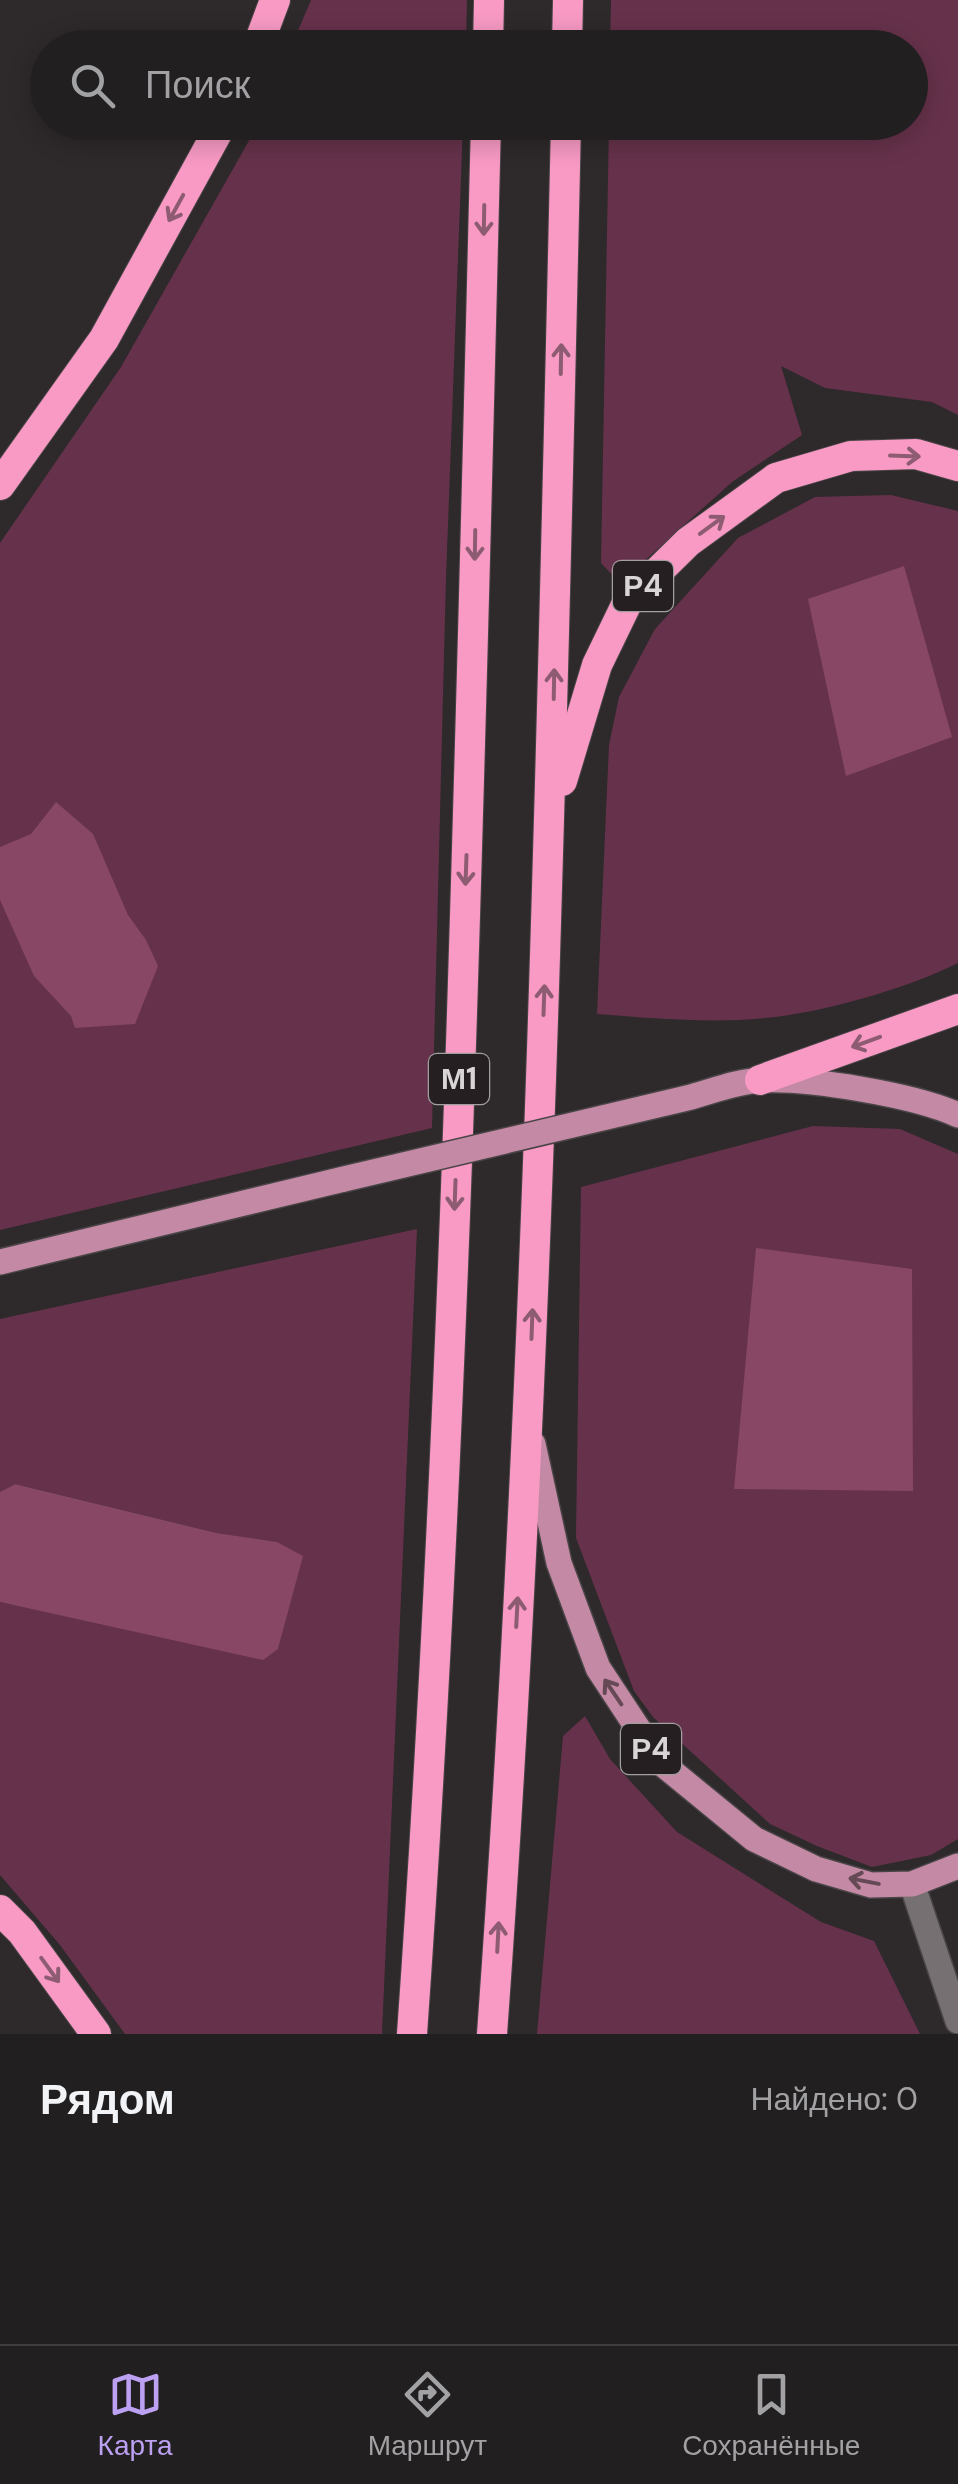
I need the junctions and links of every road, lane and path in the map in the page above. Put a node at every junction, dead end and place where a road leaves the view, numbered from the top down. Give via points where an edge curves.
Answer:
1 (275, 0) edge
2 (489, 0) edge
3 (568, 0) edge
4 (264, 30) edge
5 (488, 30) edge
6 (567, 30) edge
7 (214, 140) edge
8 (486, 140) edge
9 (566, 140) edge
10 (958, 466) edge
11 (0, 485) edge
12 (551, 816) junction
13 (958, 1009) edge
14 (760, 1080) junction
15 (958, 1115) edge
16 (0, 1262) edge
17 (528, 1422) junction
18 (958, 1866) edge
19 (912, 1884) junction
20 (0, 1910) edge
21 (958, 2020) edge
22 (96, 2034) edge
23 (412, 2034) edge
24 (492, 2034) edge

1 - 4 highway
2 - 5 highway
3 - 6 highway
7 -> 11 highway via 104,339
8 -> 23 highway, М1 via 448,1416
12 -> 9 highway
12 -> 10 highway, Р4 via 596,665 628,601 688,542 776,478 851,456 916,454
17 -> 12 highway
13 -> 14 highway
14 - 15 main road via 851,1088
14 - 16 main road, bridge
19 -> 17 main road, Р4 via 871,1885 816,1869 754,1839 660,1762 598,1668 559,1563
24 -> 17 highway
18 - 19 main road, Р4
19 - 21 street
20 -> 22 highway

